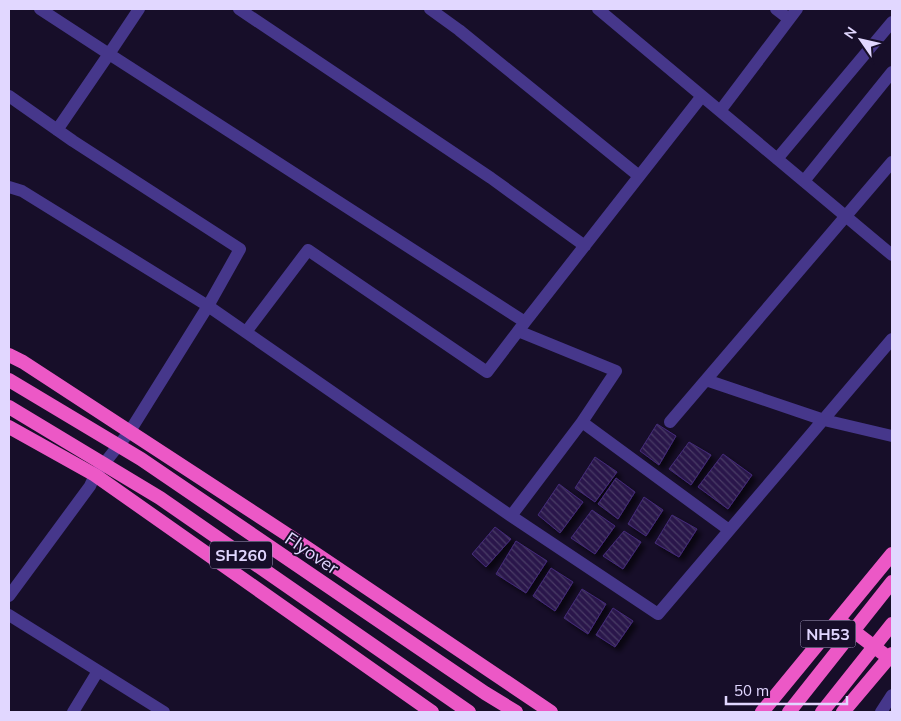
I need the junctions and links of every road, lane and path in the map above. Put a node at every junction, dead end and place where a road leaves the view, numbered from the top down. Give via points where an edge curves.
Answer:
1 (40, 9) edge
2 (139, 9) edge
3 (238, 9) edge
4 (430, 9) edge
5 (598, 9) edge
6 (776, 9) edge
7 (797, 9) edge
8 (789, 19) junction
9 (892, 22) edge
10 (109, 54) junction
11 (892, 72) edge
12 (9, 96) edge
13 (702, 96) junction
14 (720, 111) junction
15 (58, 130) junction
16 (778, 159) junction
17 (892, 162) edge
18 (639, 176) junction
19 (804, 181) junction
20 (11, 187) edge
21 (846, 216) junction
22 (585, 246) junction
23 (892, 253) edge
24 (208, 306) junction
25 (521, 327) junction
26 (246, 332) junction
27 (892, 340) edge
28 (9, 355) edge
29 (9, 380) edge
30 (706, 380) junction
31 (9, 407) edge
32 (824, 420) junction
33 (582, 422) junction
34 (670, 422) dead end
35 (9, 426) edge
36 (130, 431) junction
37 (892, 436) edge
38 (94, 475) junction
39 (511, 516) junction
40 (729, 530) junction
41 (892, 554) edge
42 (892, 582) edge
43 (9, 596) edge
44 (9, 615) edge
45 (839, 620) junction
46 (892, 624) edge
47 (890, 656) edge
48 (98, 671) junction
49 (892, 695) edge
50 (73, 712) edge
51 (164, 712) edge
52 (432, 712) edge
53 (468, 712) edge
54 (516, 712) edge
55 (552, 712) edge
56 (762, 712) edge
57 (789, 712) edge
58 (822, 712) edge
59 (843, 712) edge
60 (881, 712) edge

1 - 10 street
2 - 10 street
3 - 22 street via 491,178
4 - 18 street
5 - 13 street
6 - 8 street
7 - 8 street
8 - 14 street
9 - 16 street
10 - 15 street
10 - 25 street
11 - 19 street
12 - 15 street
13 - 14 street
13 - 18 street
14 - 16 street
15 - 24 street via 240,249
16 - 19 street
17 - 21 street
18 - 22 street
19 - 21 street
20 - 24 street
21 - 23 street
21 - 30 street
22 - 25 street
24 - 26 street
24 - 36 street
25 - 26 street via 487,372 308,250
25 - 33 street via 616,371
26 - 39 street
27 - 32 street
28 - 36 highway
29 - 54 highway, Flyover, bridge via 142,459
30 - 32 street
30 - 34 street
31 - 53 highway, SH260, bridge via 160,498
32 - 37 street
32 - 40 street
33 - 39 street
33 - 40 street
35 - 38 highway, SH260
36 - 38 street
36 - 55 highway
38 - 43 street via 90,486
38 - 52 highway, SH260
39 - 40 street via 658,614
41 - 45 highway, NH53
42 - 57 highway, NH53, bridge
44 - 48 street
45 - 47 highway
45 - 56 highway, NH53
46 - 58 highway, NH53, bridge
47 - 59 highway
48 - 50 street
48 - 51 street
49 - 60 street

